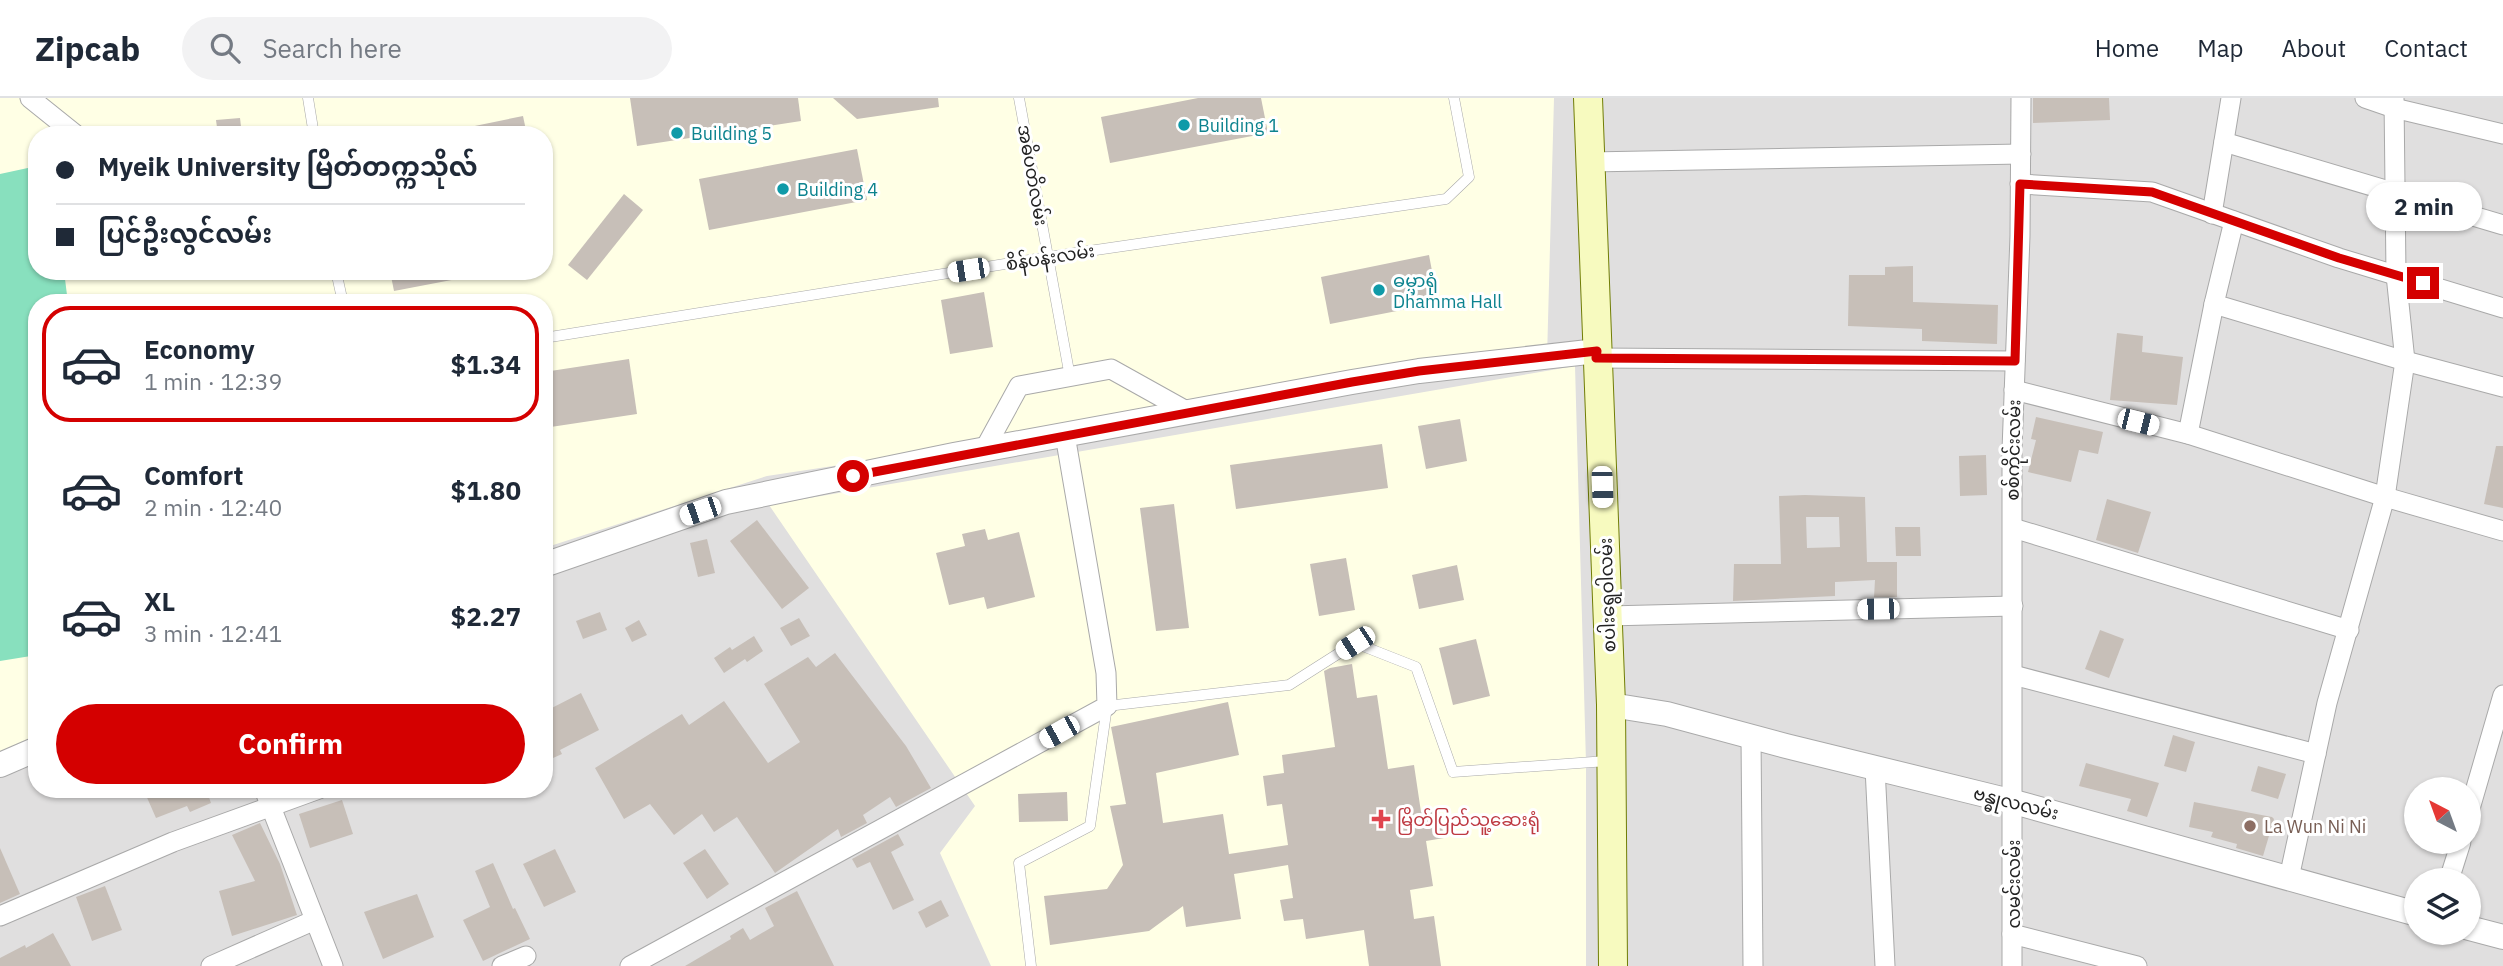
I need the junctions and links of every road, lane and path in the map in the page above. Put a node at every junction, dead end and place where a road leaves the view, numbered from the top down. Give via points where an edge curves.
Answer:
1 (30, 98) edge
2 (308, 98) edge
3 (1019, 98) edge
4 (1454, 98) edge
5 (1588, 98) edge
6 (2021, 98) edge
7 (2231, 98) edge
8 (2365, 98) edge
9 (2394, 103) edge
10 (65, 126) edge
11 (313, 126) edge
12 (2503, 134) edge
13 (2224, 142) junction
14 (2021, 153) junction
15 (1590, 162) junction
16 (2020, 184) junction
17 (2395, 193) junction
18 (2213, 214) junction
19 (2234, 221) junction
20 (2503, 225) edge
21 (1048, 257) junction
22 (2396, 275) junction
23 (2214, 304) junction
24 (2503, 308) edge
25 (553, 337) edge
26 (1597, 355) junction
27 (2015, 361) junction
28 (2405, 361) junction
29 (1069, 377) junction
30 (2503, 387) edge
31 (2014, 390) junction
32 (1190, 413) junction
33 (2188, 434) junction
34 (1065, 435) junction
35 (984, 450) junction
36 (2385, 497) junction
37 (2013, 528) junction
38 (2503, 531) edge
39 (553, 562) edge
40 (2013, 606) junction
41 (1608, 616) junction
42 (2349, 630) junction
43 (2013, 675) junction
44 (2503, 695) edge
45 (1611, 705) junction
46 (1107, 706) junction
47 (1751, 737) junction
48 (28, 753) edge
49 (2316, 754) junction
50 (1612, 761) junction
51 (0, 765) edge
52 (1875, 768) junction
53 (2479, 777) edge
54 (267, 798) edge
55 (296, 798) edge
56 (2014, 802) junction
57 (271, 808) junction
58 (2289, 878) junction
59 (2404, 910) edge
60 (0, 916) edge
61 (315, 920) junction
62 (2481, 931) edge
63 (2012, 934) junction
64 (2503, 937) edge
65 (526, 956) dead end
66 (211, 966) edge
67 (333, 966) edge
68 (502, 966) edge
69 (630, 966) edge
70 (1031, 966) edge
71 (1613, 966) edge
72 (1753, 966) edge
73 (1885, 966) edge
74 (2012, 966) edge
75 (2137, 966) edge

1 - 10 street
2 - 11 lane
3 - 21 lane, အဓိပတိလမ်း
4 - 21 lane, စိန်ပန်းလမ်း via 1469,177 1446,199
5 - 15 main road, စပါးရွေဝါလမ်း
6 - 14 street, စစ်ကိုင်းလမ်း
7 - 13 street
8 - 9 street
9 - 12 street
9 - 17 street
13 - 17 street
13 - 18 street
14 - 15 street
14 - 16 street, စစ်ကိုင်းလမ်း
15 - 26 main road, စပါးရွေဝါလမ်း
16 - 18 street via 2152,192
16 - 27 street, စစ်ကိုင်းလမ်း
17 - 20 street
17 - 22 street
18 - 19 street
19 - 22 street
19 - 23 street
21 - 25 lane, စိန်ပန်းလမ်း
21 - 29 lane, အဓိပတိလမ်း
22 - 24 street
22 - 28 street
23 - 28 street
23 - 33 street
26 - 27 street
26 - 32 street via 1419,371
26 - 41 main road, စပါးရွေဝါလမ်း
27 - 31 street, စစ်ကိုင်းလမ်း
28 - 30 street
28 - 36 street
29 - 32 street via 1111,369
29 - 35 street via 1019,386
31 - 33 street
31 - 37 street, စစ်ကိုင်းလမ်း
32 - 34 street
33 - 36 street
34 - 35 street
34 - 46 street via 1106,673
35 - 39 street via 726,502
36 - 38 street
36 - 42 street
37 - 40 street, စစ်ကိုင်းလမ်း
37 - 42 street
40 - 41 street
40 - 43 street, စစ်ကိုင်းလမ်း
41 - 45 main road, စပါးရွေဝါလမ်း
42 - 49 street
43 - 49 street
43 - 56 street, စစ်ကိုင်းလမ်း
44 - 53 street
45 - 47 street, ဗန္ဓုလလမ်း via 1667,714
45 - 50 main road, စပါးရွေဝါလမ်း
46 - 50 lane via 1289,685 1355,643 1416,667 1453,772
46 - 69 street
46 - 70 lane via 1090,826 1019,863
47 - 52 street, ဗန္ဓုလလမ်း
47 - 72 street
48 - 51 street
49 - 58 street
50 - 71 main road, စပါးရွေဝါလမ်း
52 - 56 street, ဗန္ဓုလလမ်း
52 - 73 street
54 - 57 street
55 - 57 street
56 - 58 street, ဗန္ဓုလလမ်း
56 - 63 street, လမင်းလမ်း
57 - 60 street via 173,842
57 - 61 street
58 - 59 street, ဗန္ဓုလလမ်း
61 - 66 street
61 - 67 street
62 - 64 street
63 - 74 street, လမင်းလမ်း
63 - 75 street
65 - 68 street

